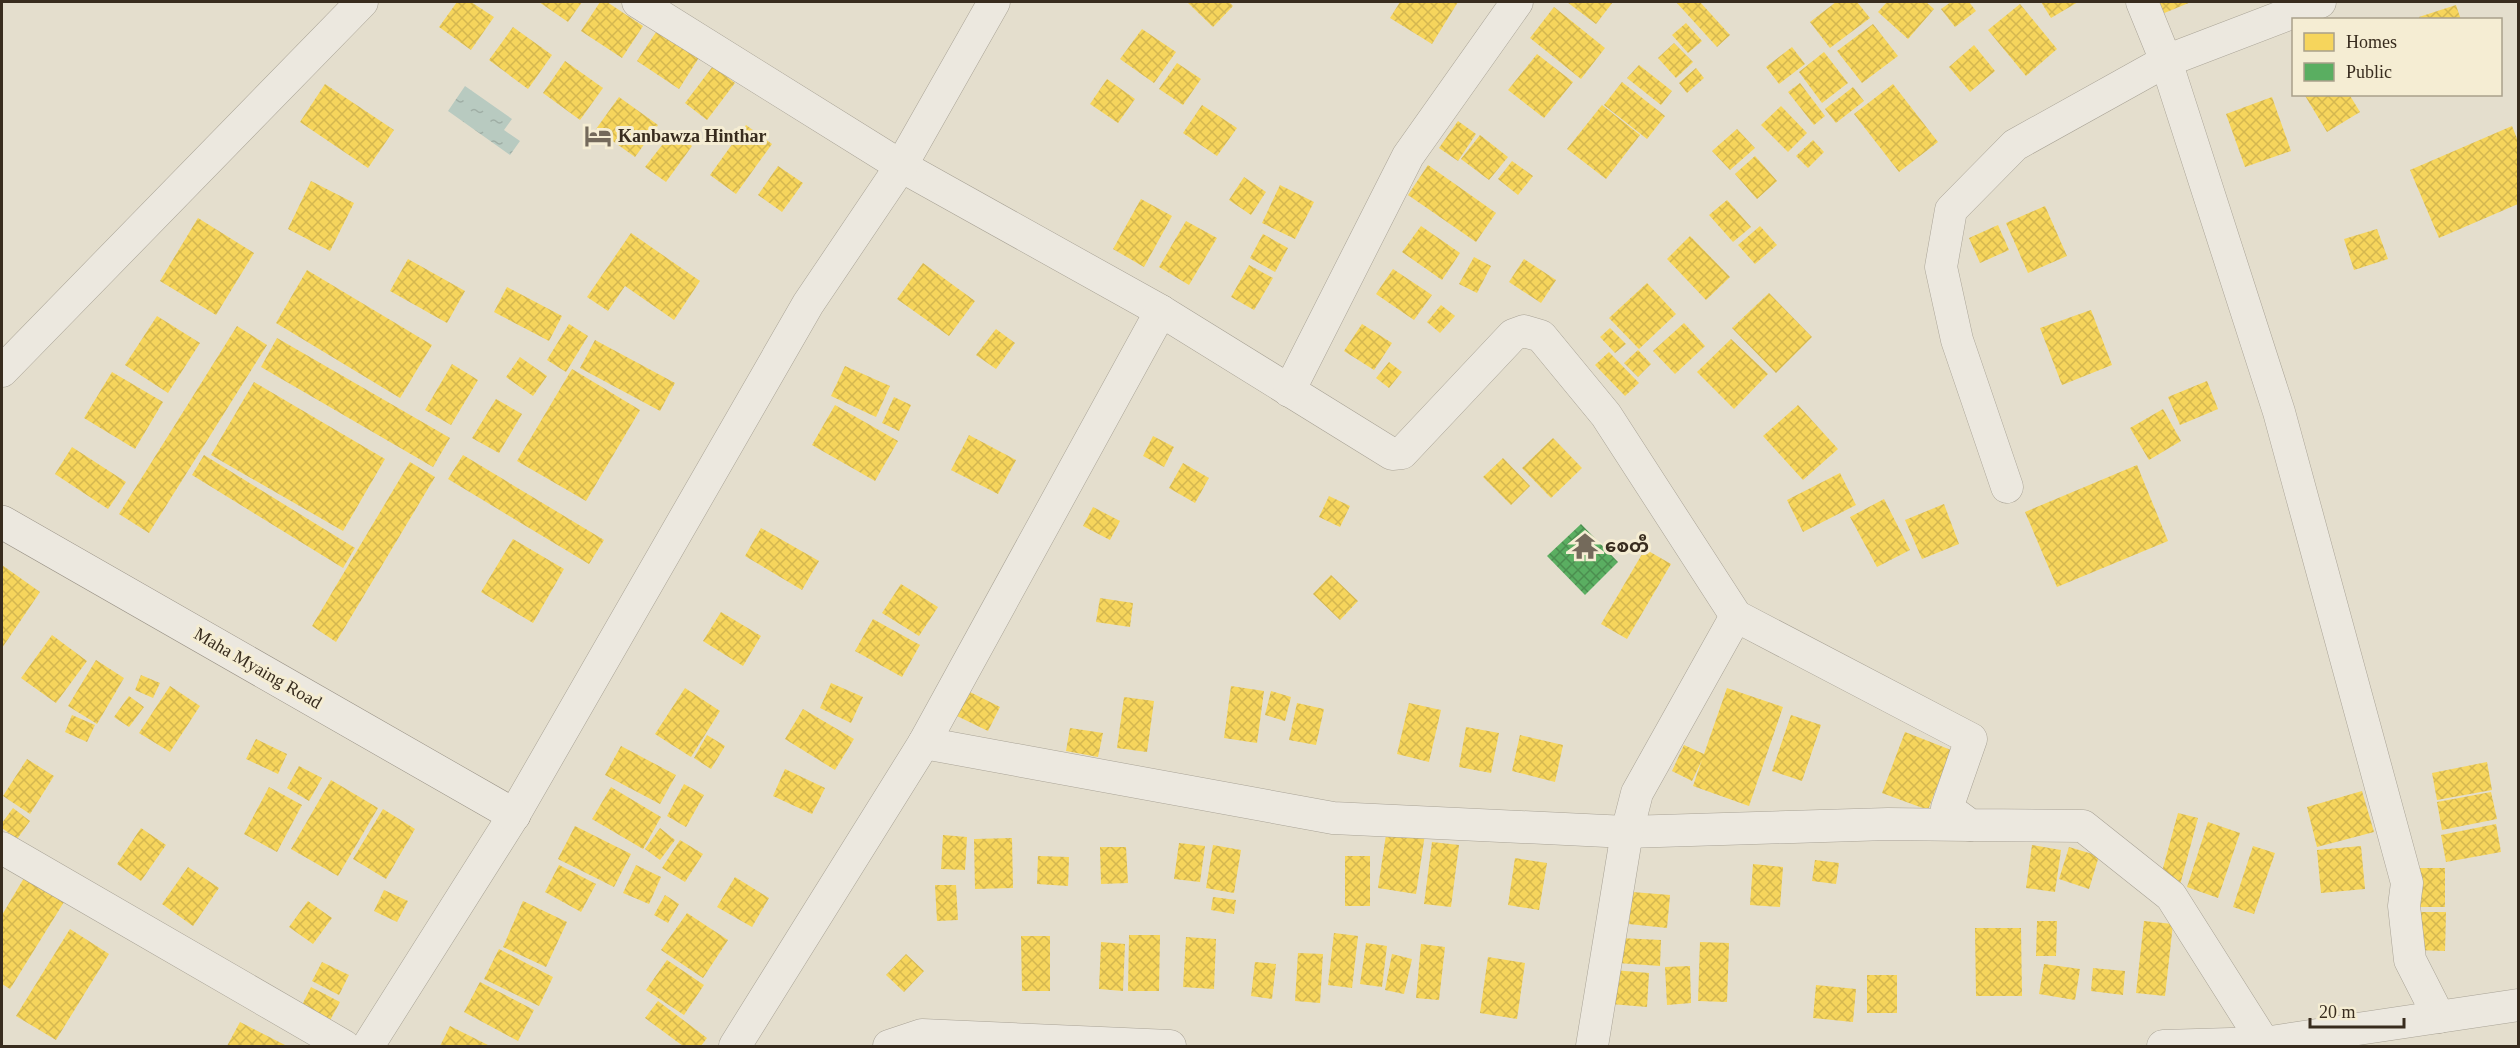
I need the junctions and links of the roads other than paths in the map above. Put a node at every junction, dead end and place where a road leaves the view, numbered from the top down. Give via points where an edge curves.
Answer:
1 (362, 2) edge
2 (638, 2) edge
3 (994, 2) edge
4 (1517, 2) edge
5 (2142, 2) edge
6 (2320, 2) edge
7 (2166, 61) junction
8 (901, 166) junction
9 (1161, 311) junction
10 (2, 371) edge
11 (1290, 391) junction
12 (2007, 487) dead end
13 (2, 522) edge
14 (1736, 616) junction
15 (924, 743) junction
16 (514, 815) junction
17 (1970, 825) junction
18 (1627, 832) junction
19 (2, 848) edge
20 (2518, 1005) edge
21 (2439, 1017) junction
22 (2264, 1045) edge
23 (344, 1047) edge
24 (368, 1047) edge
25 (735, 1047) edge
26 (889, 1047) edge
27 (1170, 1047) edge
28 (1592, 1047) edge
29 (2163, 1047) edge

1 - 10 street
2 - 8 street
3 - 8 street
4 - 11 street via 1408,156
5 - 7 street
6 - 7 street
7 - 12 street via 2015,145 1951,210 1941,267 1957,340
7 - 21 street via 2279,412 2407,883 2404,906 2410,960
8 - 9 street
8 - 16 street via 808,304
9 - 11 street
9 - 15 street
11 - 14 street via 1392,454 1402,453 1513,335 1524,331 1541,336 1606,415
13 - 16 street, Maha Myaing Road
14 - 17 street via 1971,739 1947,808
14 - 18 street via 1637,793
15 - 18 street via 1333,818
15 - 25 street
16 - 24 street
17 - 18 street
17 - 22 street via 2083,826 2171,896
18 - 28 street
19 - 23 street
20 - 21 street
21 - 22 street
22 - 29 street
26 - 27 street via 922,1035

